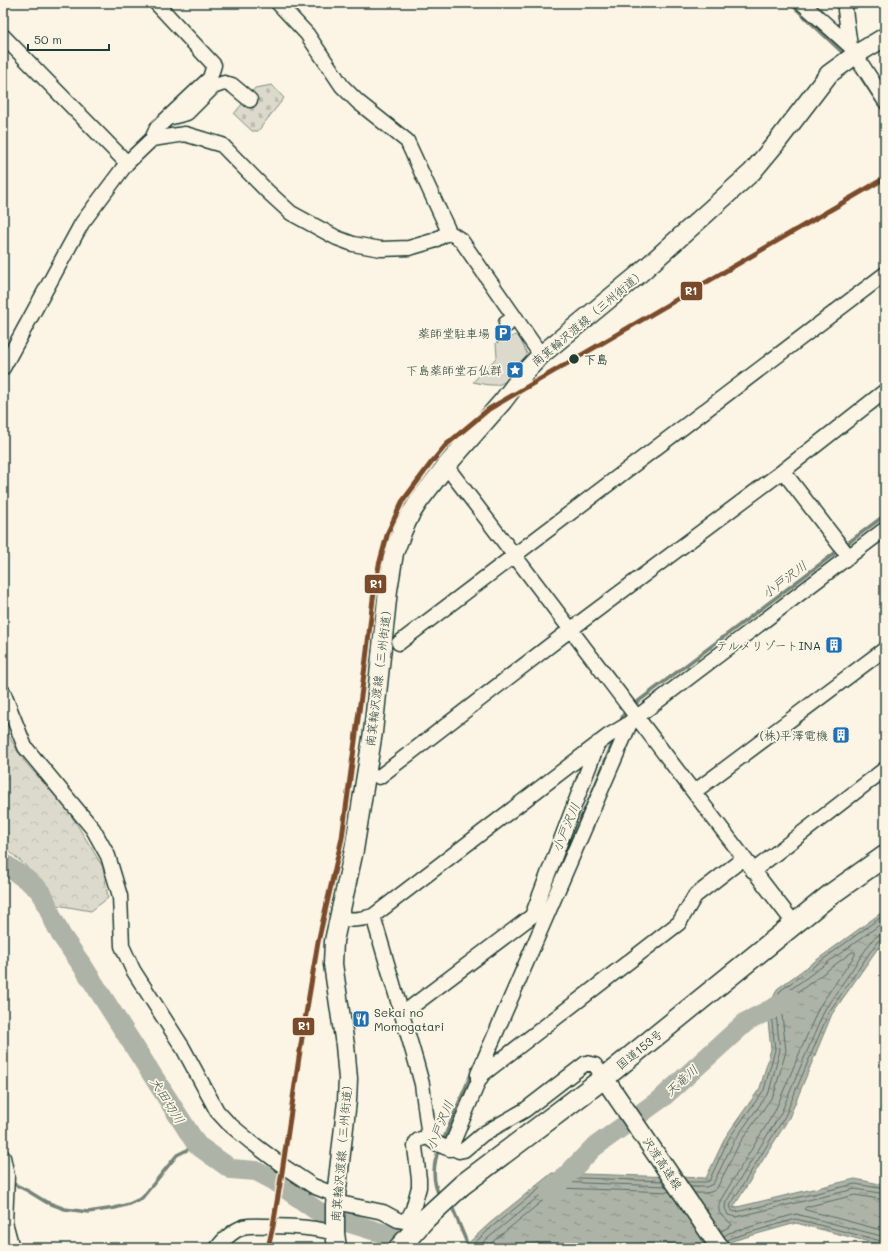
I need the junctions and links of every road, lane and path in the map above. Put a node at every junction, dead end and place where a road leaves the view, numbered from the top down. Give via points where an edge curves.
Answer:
1 (156, 3) edge
2 (278, 3) edge
3 (802, 3) edge
4 (846, 3) edge
5 (3, 36) edge
6 (885, 37) edge
7 (851, 55) junction
8 (250, 100) dead end
9 (885, 101) edge
10 (168, 118) junction
11 (152, 139) junction
12 (127, 163) junction
13 (449, 232) junction
14 (885, 274) edge
15 (7, 350) edge
16 (541, 355) junction
17 (3, 368) edge
18 (885, 391) edge
19 (446, 466) junction
20 (784, 471) junction
21 (885, 529) edge
22 (514, 555) junction
23 (848, 555) junction
24 (570, 630) junction
25 (399, 643) dead end
26 (885, 649) edge
27 (3, 692) edge
28 (632, 719) junction
29 (603, 739) junction
30 (885, 769) edge
31 (379, 778) dead end
32 (694, 792) junction
33 (885, 856) edge
34 (744, 858) junction
35 (753, 871) junction
36 (372, 916) junction
37 (339, 919) junction
38 (794, 923) junction
39 (402, 1014) junction
40 (479, 1080) junction
41 (608, 1083) junction
42 (441, 1144) junction
43 (3, 1157) edge
44 (336, 1200) junction
45 (335, 1237) edge
46 (12, 1248) edge
47 (217, 1248) edge
48 (399, 1248) edge
49 (720, 1248) edge

1 - 10 street via 214,65 210,78
2 - 13 street via 307,34 342,86 407,141
3 - 7 street
4 - 7 street
5 - 12 street
6 - 7 main road, 南箕輪沢渡線（三州街道）
7 - 9 street
7 - 16 main road, 南箕輪沢渡線（三州街道） via 829,74 752,172 638,275
8 - 10 street via 232,85 224,83 213,87 187,113
10 - 11 street via 156,128
11 - 12 street
11 - 13 street via 185,134 222,145 291,213 353,244 381,249 410,248 433,241
12 - 15 street via 82,224
13 - 16 street via 461,240 511,322
14 - 22 street
15 - 17 street
16 - 19 main road, 南箕輪沢渡線（三州街道）
18 - 20 street
19 - 22 street
19 - 37 main road, 南箕輪沢渡線（三州街道） via 410,515 394,553 373,732 354,850
20 - 23 street
20 - 24 street
21 - 23 street
22 - 24 street
22 - 25 street
23 - 28 street
24 - 28 street via 625,702
24 - 31 street
26 - 32 street
27 - 44 street via 25,747 93,830 108,856 120,896 122,946 133,970 183,1048 217,1111 234,1128 283,1166 317,1188 328,1192
28 - 29 street
28 - 32 street
28 - 40 street via 478,1074
29 - 36 street
29 - 39 street via 532,916
30 - 35 street
32 - 34 street via 713,811
33 - 38 highway, 国道153号 via 830,894
34 - 35 street
34 - 40 street via 695,896 679,923
35 - 38 street
36 - 37 street via 354,921
36 - 39 street
37 - 44 main road, 南箕輪沢渡線（三州街道） via 334,941 333,964 348,1080
38 - 41 highway, 国道153号
39 - 42 street
40 - 42 street via 453,1142
41 - 42 street via 595,1065 586,1063 525,1110 483,1134 464,1150 459,1151
41 - 48 highway, 国道153号 via 501,1155 462,1185
41 - 49 main road, 沢渡高遠線
42 - 44 street via 418,1139 416,1142 419,1183 413,1209 409,1217 403,1221 383,1212
43 - 46 street via 7,1176 5,1222
44 - 45 main road, 南箕輪沢渡線（三州街道）
45 - 47 street via 303,1226 248,1226 229,1235

